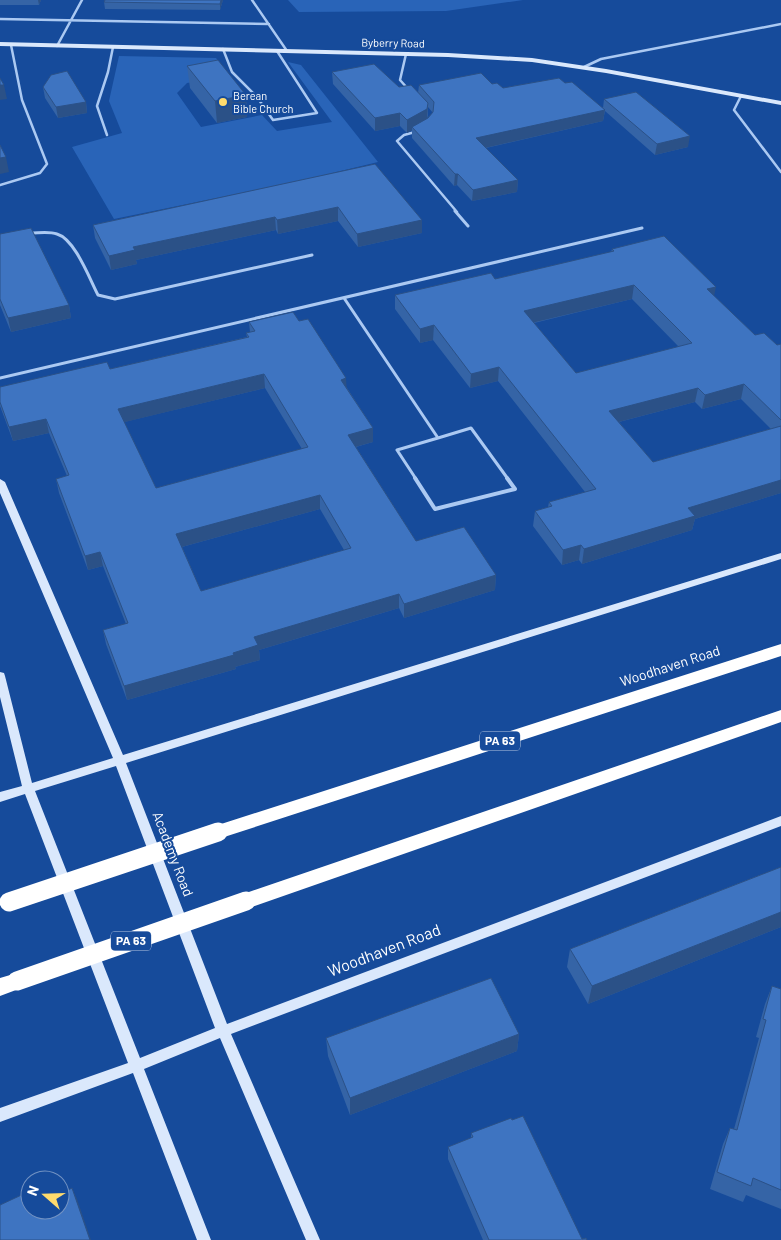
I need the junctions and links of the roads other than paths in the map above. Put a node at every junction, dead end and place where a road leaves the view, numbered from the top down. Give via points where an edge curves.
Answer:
1 (82, 0) edge
2 (252, 0) edge
3 (0, 19) edge
4 (71, 20) junction
5 (269, 24) junction
6 (781, 24) edge
7 (0, 44) edge
8 (11, 45) junction
9 (57, 46) junction
10 (112, 47) junction
11 (223, 50) junction
12 (277, 51) junction
13 (287, 51) junction
14 (406, 54) junction
15 (584, 67) junction
16 (412, 94) edge
17 (741, 96) junction
18 (781, 103) edge
19 (422, 131) edge
20 (107, 134) dead end
21 (781, 172) edge
22 (0, 185) edge
23 (468, 226) dead end
24 (642, 228) dead end
25 (24, 234) edge
26 (312, 255) dead end
27 (344, 298) junction
28 (0, 378) edge
29 (438, 438) junction
30 (0, 482) edge
31 (781, 556) edge
32 (781, 650) edge
33 (0, 676) edge
34 (781, 716) edge
35 (119, 759) junction
36 (28, 788) junction
37 (0, 797) edge
38 (781, 821) edge
39 (5, 904) edge
40 (8, 984) edge
41 (224, 1031) junction
42 (136, 1066) junction
43 (0, 1115) edge
44 (204, 1240) edge
45 (313, 1240) edge

1 - 4 lane
2 - 5 lane
3 - 4 lane
4 - 5 lane
4 - 9 lane
5 - 13 lane
6 - 15 lane via 601,59
7 - 8 main road, Byberry Road
8 - 9 main road, Byberry Road
8 - 22 lane via 22,100 47,164 40,174
9 - 10 main road, Byberry Road
10 - 11 main road, Byberry Road
10 - 20 lane via 97,106
11 - 12 main road, Byberry Road
11 - 12 lane via 232,72 257,98 272,120 317,113
12 - 13 main road, Byberry Road
13 - 14 main road, Byberry Road
14 - 15 main road, Byberry Road via 532,60
14 - 16 lane via 400,80
15 - 17 main road, Byberry Road
17 - 18 main road, Byberry Road
17 - 21 lane via 734,110
19 - 23 lane via 404,135 397,141
24 - 27 lane
25 - 26 lane via 49,232 64,236 98,295 115,299
27 - 28 lane
27 - 29 lane
29 - 29 lane via 397,450 435,509 515,489 471,428
30 - 35 main road, Academy Road
31 - 35 main road
32 - 39 highway, Woodhaven Road / PA 63, bridge
33 - 36 main road
34 - 40 highway, PA 63, bridge
35 - 36 main road
35 - 41 main road, Academy Road
36 - 37 main road
36 - 42 main road
38 - 41 main road, Woodhaven Road
41 - 42 main road, Woodhaven Road
41 - 45 main road, Academy Road
42 - 43 main road, Woodhaven Road
42 - 44 main road

